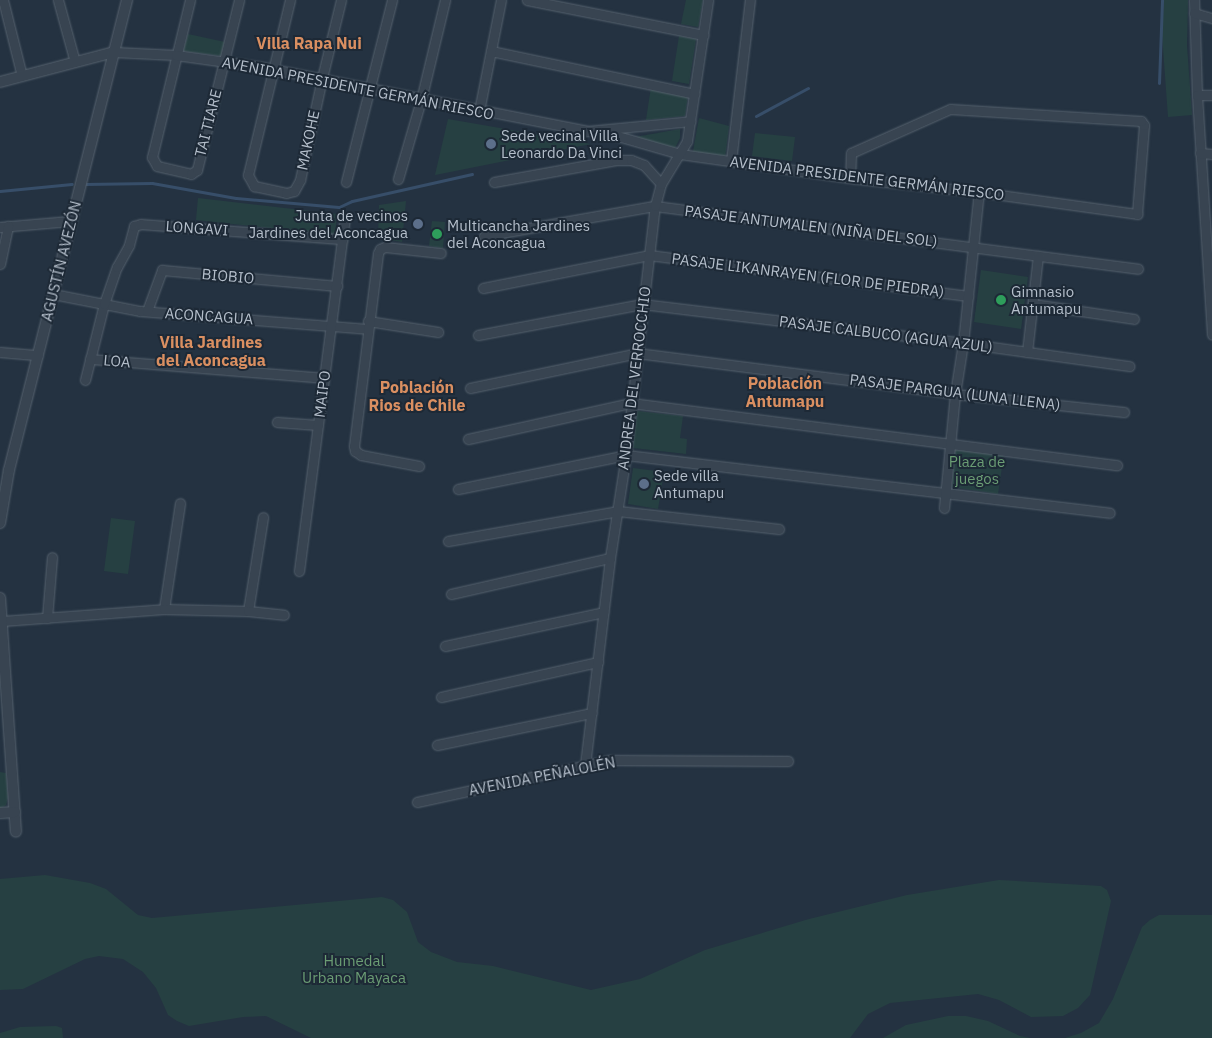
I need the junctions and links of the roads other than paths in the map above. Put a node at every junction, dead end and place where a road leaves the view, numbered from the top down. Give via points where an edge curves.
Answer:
1 (1, 0) edge
2 (58, 0) edge
3 (127, 0) edge
4 (190, 0) edge
5 (239, 0) edge
6 (290, 0) edge
7 (341, 0) edge
8 (392, 0) edge
9 (445, 0) edge
10 (501, 0) edge
11 (527, 0) edge
12 (708, 0) edge
13 (750, 0) edge
14 (1194, 0) edge
15 (1194, 13) junction
16 (1212, 18) edge
17 (704, 35) junction
18 (491, 51) junction
19 (114, 52) junction
20 (176, 55) junction
21 (75, 62) junction
22 (223, 62) junction
23 (273, 69) junction
24 (22, 76) junction
25 (322, 78) junction
26 (0, 82) edge
27 (370, 87) junction
28 (695, 94) junction
29 (1196, 95) junction
30 (1212, 95) edge
31 (421, 100) junction
32 (479, 111) junction
33 (691, 121) junction
34 (600, 131) junction
35 (1200, 153) junction
36 (680, 154) junction
37 (1212, 154) edge
38 (731, 161) junction
39 (850, 178) junction
40 (398, 179) dead end
41 (346, 182) dead end
42 (494, 182) dead end
43 (661, 184) junction
44 (979, 192) junction
45 (655, 206) junction
46 (1208, 210) edge
47 (345, 218) dead end
48 (70, 221) junction
49 (4, 227) edge
50 (484, 236) dead end
51 (342, 239) junction
52 (974, 247) junction
53 (441, 253) dead end
54 (649, 255) junction
55 (1038, 256) junction
56 (0, 264) edge
57 (1138, 269) dead end
58 (1210, 269) edge
59 (337, 286) junction
60 (483, 288) dead end
61 (53, 294) junction
62 (968, 296) junction
63 (104, 304) junction
64 (642, 304) junction
65 (1033, 304) junction
66 (147, 311) junction
67 (1134, 319) dead end
68 (331, 325) junction
69 (368, 325) junction
70 (1212, 325) edge
71 (438, 332) dead end
72 (478, 335) dead end
73 (1212, 335) edge
74 (963, 343) junction
75 (0, 352) edge
76 (1027, 352) junction
77 (637, 353) junction
78 (38, 355) junction
79 (90, 359) junction
80 (1128, 366) dead end
81 (324, 378) junction
82 (85, 380) dead end
83 (470, 388) dead end
84 (955, 394) junction
85 (631, 403) junction
86 (1124, 412) dead end
87 (277, 422) dead end
88 (318, 425) junction
89 (468, 439) dead end
90 (950, 444) junction
91 (626, 455) junction
92 (1117, 465) dead end
93 (419, 466) dead end
94 (4, 471) edge
95 (458, 489) dead end
96 (946, 493) junction
97 (180, 504) dead end
98 (944, 508) dead end
99 (618, 511) junction
100 (1110, 513) dead end
101 (263, 518) dead end
102 (0, 523) edge
103 (779, 528) dead end
104 (448, 541) dead end
105 (52, 557) dead end
106 (610, 558) junction
107 (299, 570) dead end
108 (451, 594) dead end
109 (0, 598) edge
110 (164, 609) junction
111 (248, 611) junction
112 (603, 612) junction
113 (284, 615) dead end
114 (46, 618) junction
115 (2, 621) junction
116 (445, 646) dead end
117 (598, 662) junction
118 (440, 696) dead end
119 (4, 711) edge
120 (592, 713) junction
121 (437, 745) dead end
122 (788, 761) dead end
123 (586, 765) junction
124 (417, 802) dead end
125 (15, 812) junction
126 (0, 813) edge
127 (16, 831) dead end

1 - 24 street
2 - 21 street
3 - 19 street, AGUSTÍN AVEZÓN
4 - 20 street
5 - 22 street, TAI TIARE
6 - 23 street
7 - 25 street, MAKOHE
8 - 27 street
9 - 31 street
10 - 18 street
11 - 17 street
12 - 17 street, ANDREA DEL VERROCCHIO
13 - 38 street
14 - 15 street
15 - 16 street
15 - 29 street
17 - 28 street, ANDREA DEL VERROCCHIO
18 - 28 street
18 - 32 street
19 - 20 street, AVENIDA PRESIDENTE GERMÁN RIESCO
19 - 21 street, AVENIDA PRESIDENTE GERMÁN RIESCO
19 - 48 street, AGUSTÍN AVEZÓN
20 - 22 street, AVENIDA PRESIDENTE GERMÁN RIESCO
20 - 22 street, TAI TIARE via 152,153 157,166 189,173 197,170
21 - 24 street, AVENIDA PRESIDENTE GERMÁN RIESCO
22 - 23 street, AVENIDA PRESIDENTE GERMÁN RIESCO
23 - 25 street, AVENIDA PRESIDENTE GERMÁN RIESCO
23 - 25 street, MAKOHE via 248,175 254,186 286,193 294,190 300,180
24 - 26 street, AVENIDA PRESIDENTE GERMÁN RIESCO
25 - 27 street, AVENIDA PRESIDENTE GERMÁN RIESCO
27 - 31 street, AVENIDA PRESIDENTE GERMÁN RIESCO
27 - 41 street
28 - 33 street, ANDREA DEL VERROCCHIO
29 - 30 street
29 - 35 street
31 - 32 street, AVENIDA PRESIDENTE GERMÁN RIESCO
31 - 40 street
32 - 34 street, AVENIDA PRESIDENTE GERMÁN RIESCO
33 - 34 street, AVENIDA PRESIDENTE GERMÁN RIESCO
33 - 36 street, ANDREA DEL VERROCCHIO via 687,141
34 - 36 street, AVENIDA PRESIDENTE GERMÁN RIESCO
35 - 37 street
35 - 46 street
36 - 38 street, AVENIDA PRESIDENTE GERMÁN RIESCO
36 - 43 street, ANDREA DEL VERROCCHIO
38 - 39 street, AVENIDA PRESIDENTE GERMÁN RIESCO
39 - 44 street, AVENIDA PRESIDENTE GERMÁN RIESCO
39 - 44 street, AVENIDA PRESIDENTE GERMÁN RIESCO via 851,153 950,109 1141,121 1144,125 1138,214
42 - 43 street via 631,160 644,165
43 - 45 street, ANDREA DEL VERROCCHIO
44 - 52 street
45 - 50 street, PASAJE ANTUMALEN (NIÑA DEL SOL)
45 - 52 street, PASAJE ANTUMALEN (NIÑA DEL SOL)
45 - 54 street, ANDREA DEL VERROCCHIO
46 - 58 street
47 - 51 street, MAIPO
48 - 49 street
48 - 61 street, AGUSTÍN AVEZÓN
49 - 56 street
51 - 59 street, MAIPO
51 - 63 street, LONGAVI via 141,224 134,226
52 - 55 street, PASAJE ANTUMALEN (NIÑA DEL SOL)
52 - 62 street
53 - 69 street via 380,249 376,257
54 - 60 street, PASAJE LIKANRAYEN (FLOR DE PIEDRA)
54 - 62 street, PASAJE LIKANRAYEN (FLOR DE PIEDRA)
54 - 64 street, ANDREA DEL VERROCCHIO
55 - 57 street, PASAJE ANTUMALEN (NIÑA DEL SOL)
55 - 65 street
58 - 70 street
59 - 66 street, BIOBIO via 162,270
59 - 68 street, MAIPO
61 - 63 street, ACONCAGUA
61 - 78 street, AGUSTÍN AVEZÓN
62 - 74 street
63 - 66 street, ACONCAGUA
63 - 79 street
64 - 72 street, PASAJE CALBUCO (AGUA AZUL)
64 - 74 street, PASAJE CALBUCO (AGUA AZUL)
64 - 77 street, ANDREA DEL VERROCCHIO
65 - 67 street
65 - 76 street
66 - 68 street, ACONCAGUA
68 - 69 street, ACONCAGUA
68 - 81 street, MAIPO
69 - 71 street, ACONCAGUA
69 - 93 street via 355,451
70 - 73 street
74 - 76 street, PASAJE CALBUCO (AGUA AZUL)
74 - 84 street
75 - 78 street
76 - 80 street, PASAJE CALBUCO (AGUA AZUL)
77 - 83 street, PASAJE PARGUA (LUNA LLENA)
77 - 84 street, PASAJE PARGUA (LUNA LLENA)
77 - 85 street, ANDREA DEL VERROCCHIO
78 - 94 street, AGUSTÍN AVEZÓN
79 - 81 street, LOA
79 - 82 street
81 - 88 street, MAIPO
84 - 86 street, PASAJE PARGUA (LUNA LLENA)
84 - 90 street
85 - 89 street
85 - 90 street
85 - 91 street, ANDREA DEL VERROCCHIO
87 - 88 street
88 - 107 street, MAIPO
90 - 92 street
90 - 96 street
91 - 95 street
91 - 96 street
91 - 99 street, ANDREA DEL VERROCCHIO
94 - 102 street, AGUSTÍN AVEZÓN
96 - 98 street
96 - 100 street
97 - 110 street
99 - 103 street
99 - 104 street
99 - 106 street, ANDREA DEL VERROCCHIO
101 - 111 street
105 - 114 street
106 - 108 street
106 - 112 street, ANDREA DEL VERROCCHIO
109 - 115 street
110 - 111 street
110 - 114 street
111 - 113 street
112 - 116 street
112 - 117 street, ANDREA DEL VERROCCHIO
114 - 115 street
115 - 119 street
117 - 118 street
117 - 120 street, ANDREA DEL VERROCCHIO
119 - 125 street
120 - 121 street
120 - 123 street, ANDREA DEL VERROCCHIO
122 - 123 street, AVENIDA PEÑALOLÉN via 609,760
123 - 124 street, AVENIDA PEÑALOLÉN
125 - 126 street
125 - 127 street

